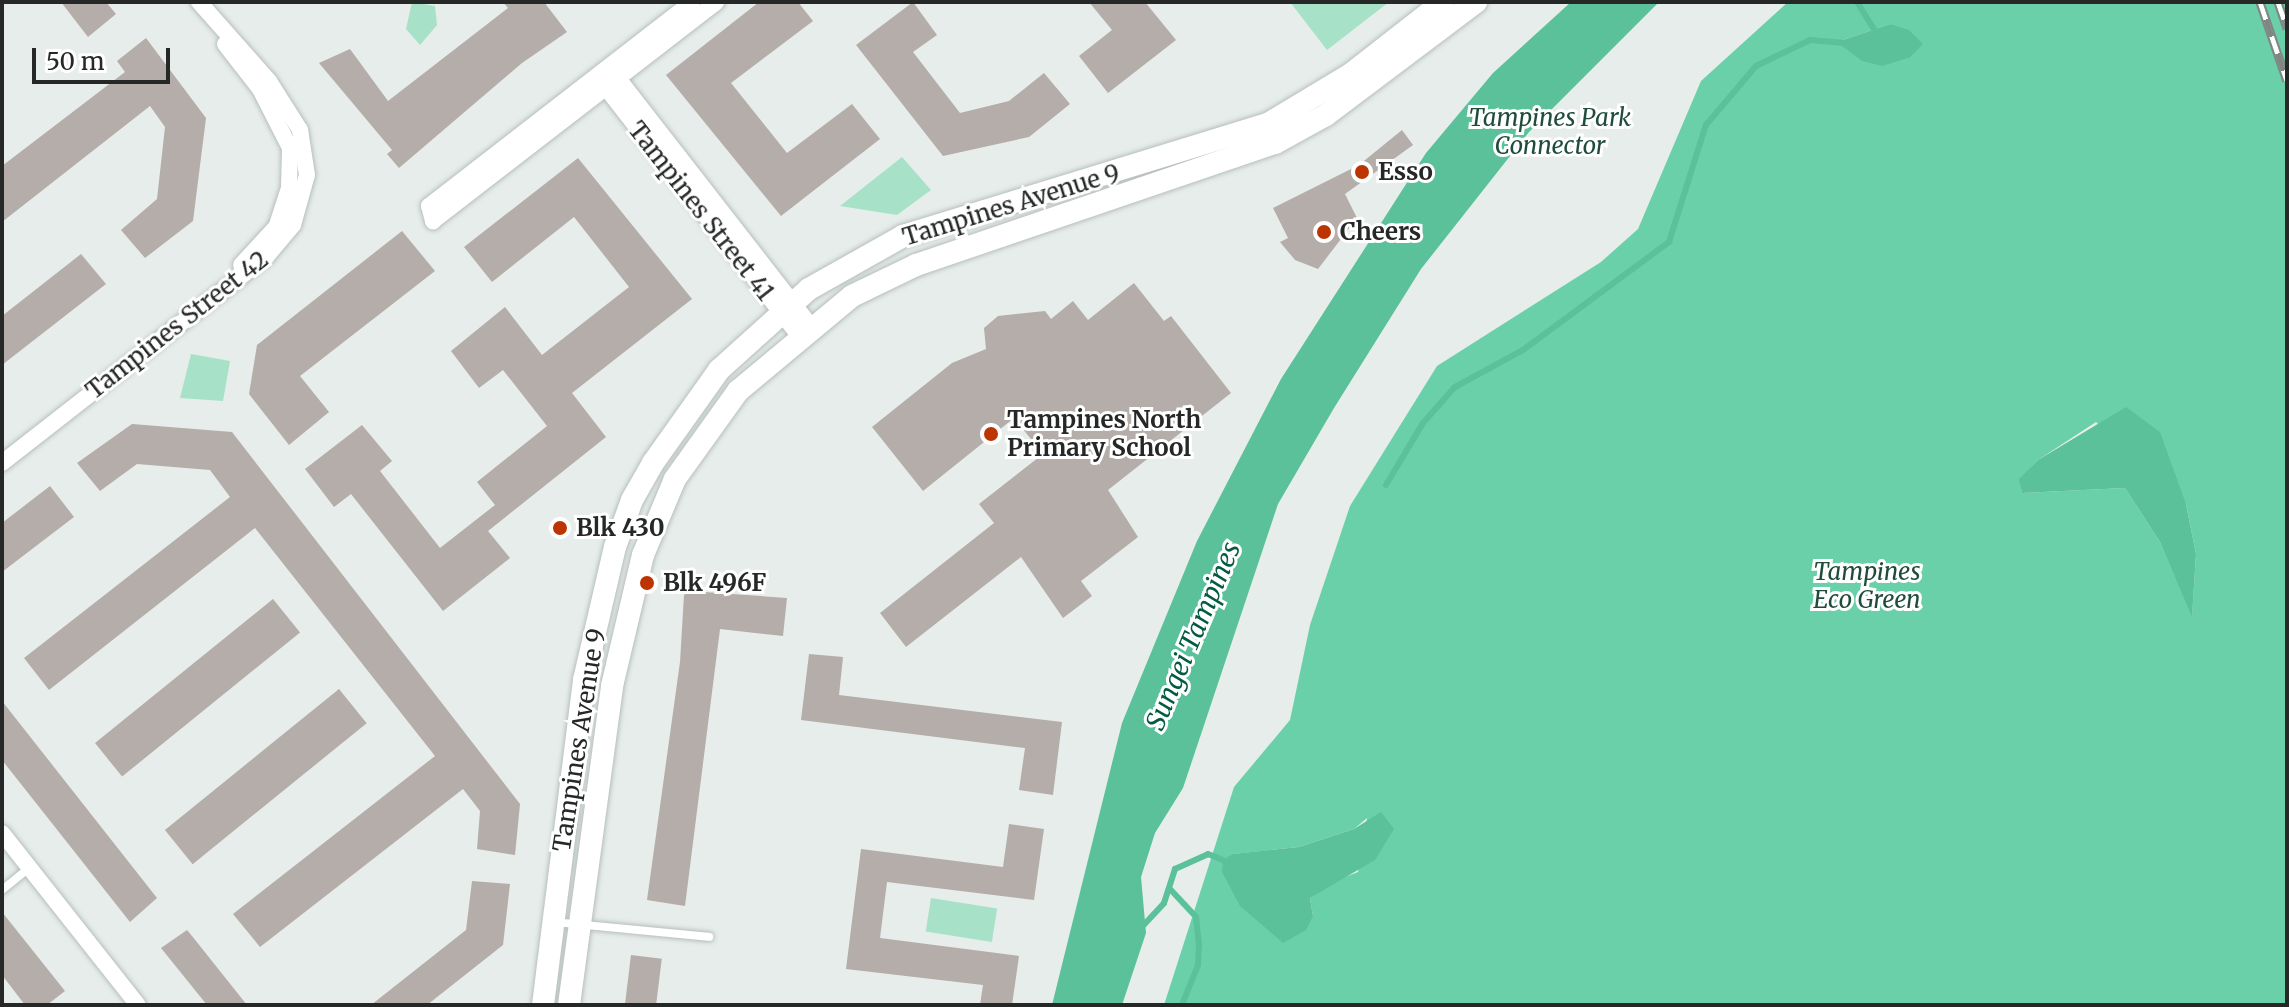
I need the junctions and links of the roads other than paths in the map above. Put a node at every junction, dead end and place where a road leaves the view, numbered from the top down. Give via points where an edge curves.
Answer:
1 (199, 2) edge
2 (692, 2) edge
3 (716, 2) edge
4 (1443, 2) edge
5 (1476, 2) edge
6 (213, 20) junction
7 (607, 77) junction
8 (785, 307) junction
9 (805, 331) junction
10 (2, 452) edge
11 (2, 463) edge
12 (2, 833) edge
13 (29, 868) junction
14 (2, 890) edge
15 (554, 922) junction
16 (580, 924) junction
17 (709, 937) dead end
18 (138, 1005) edge
19 (543, 1005) edge
20 (569, 1005) edge

1 - 6 street, Tampines Street 42
2 - 7 street
3 - 7 street
4 - 8 main road, Tampines Avenue 9 via 1351,74 1268,124 903,236 835,271
5 - 9 main road, Tampines Avenue 9 via 1326,115 1275,143 916,265 852,296
6 - 10 street, Tampines Street 42 via 260,89 290,148 289,188 277,226 234,271
6 - 11 street, Tampines Street 42 via 269,81 300,130 307,175 293,225 266,257
7 - 7 street via 433,221 429,206
7 - 8 street, Tampines Street 41
8 - 9 street, Tampines Street 41
8 - 15 main road, Tampines Avenue 9 via 719,370 632,500 587,666
9 - 16 main road, Tampines Avenue 9 via 738,391 698,446 675,479 643,555 612,686
12 - 13 street
13 - 14 lane
13 - 18 street
15 - 16 lane
15 - 19 main road, Tampines Avenue 9
16 - 17 lane
16 - 20 main road, Tampines Avenue 9

